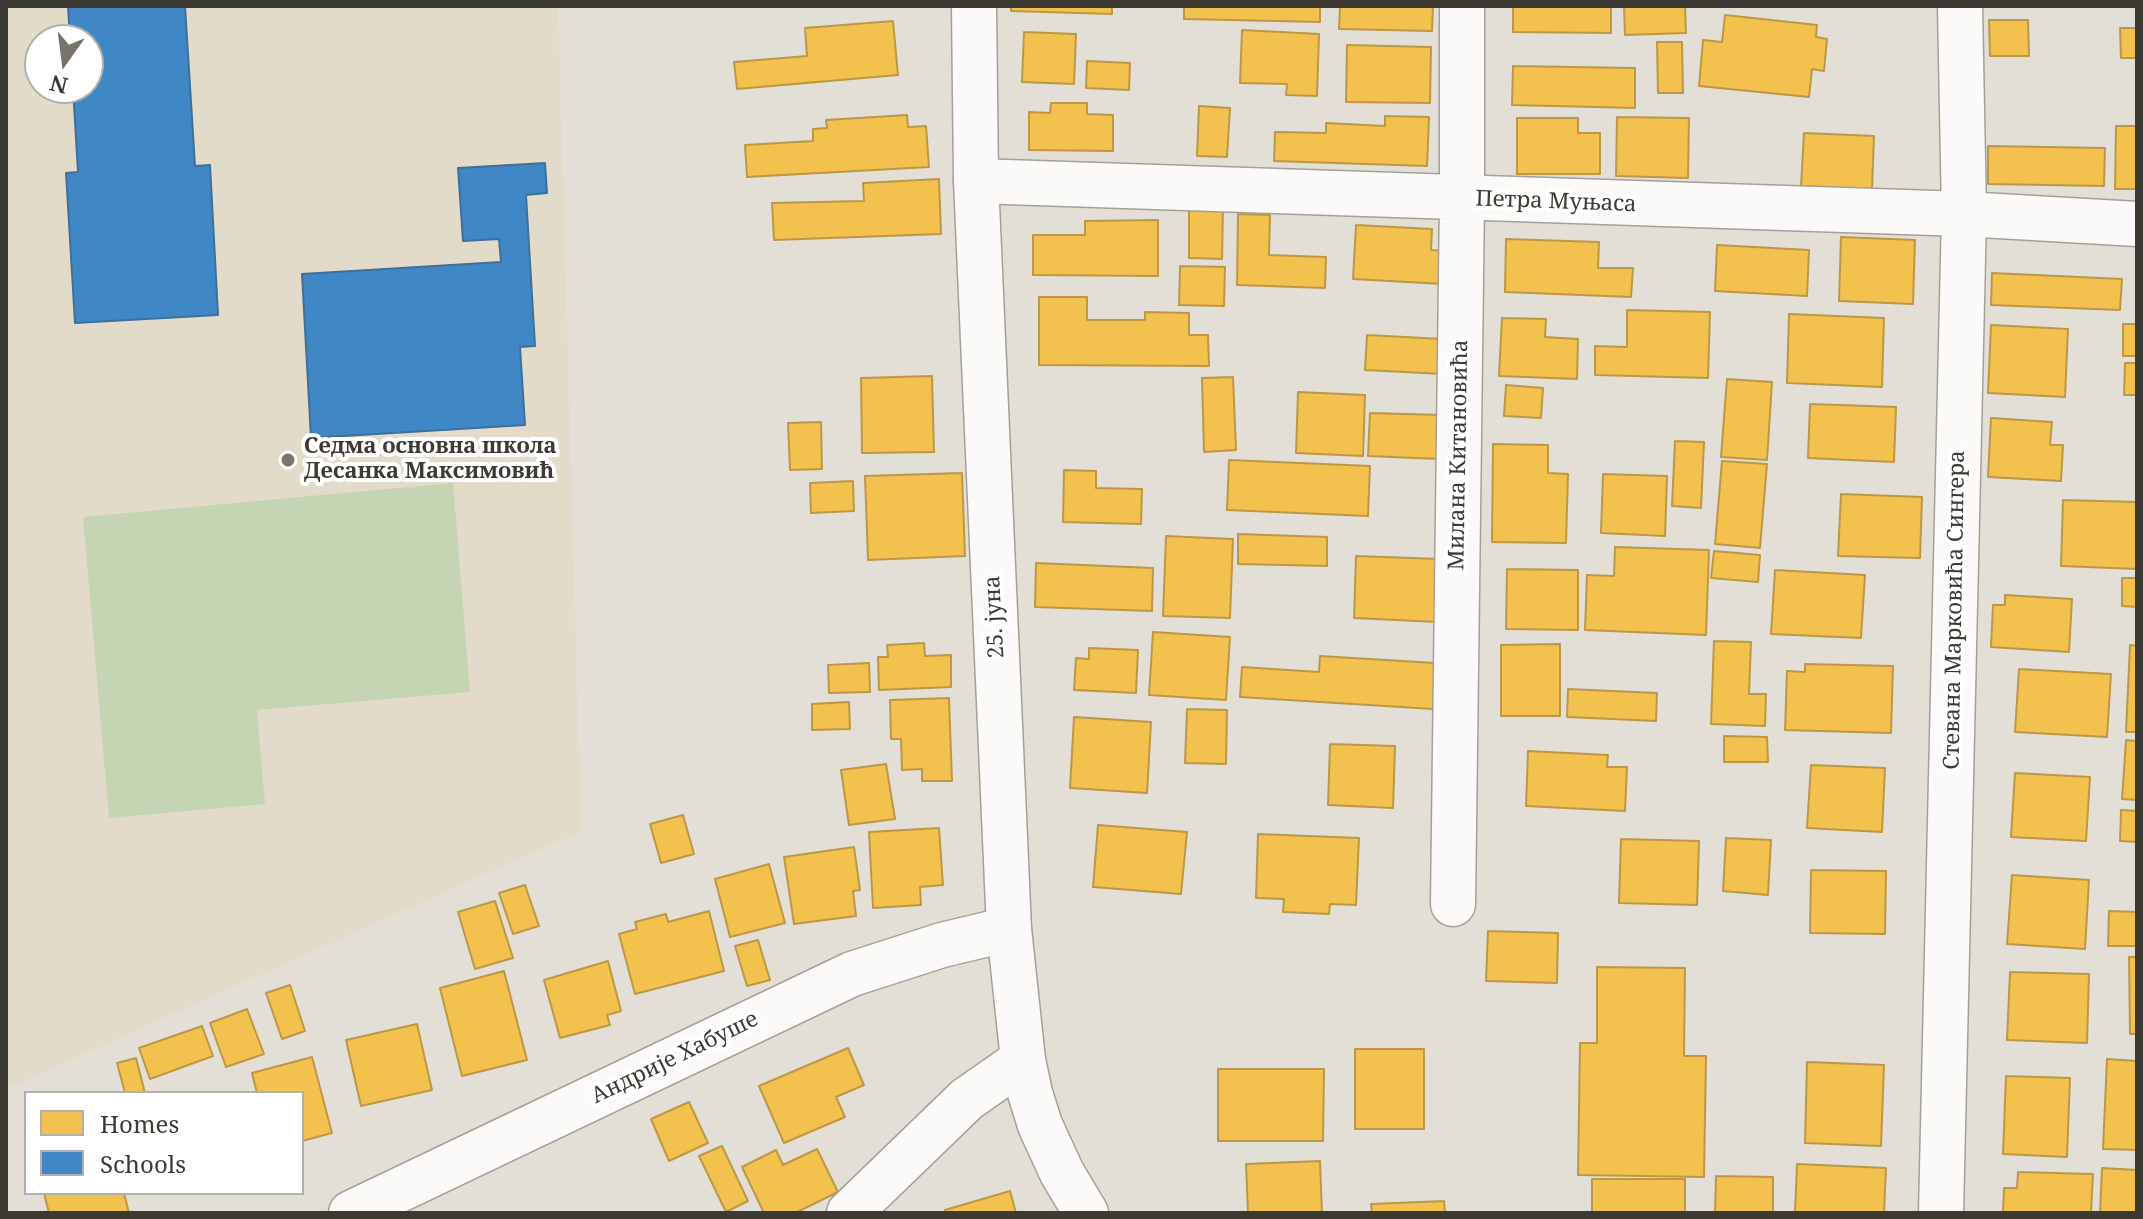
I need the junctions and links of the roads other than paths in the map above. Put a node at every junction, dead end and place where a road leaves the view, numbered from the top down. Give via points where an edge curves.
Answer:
1 (974, 6) edge
2 (1462, 6) edge
3 (1960, 6) edge
4 (976, 181) junction
5 (1462, 199) junction
6 (1964, 214) junction
7 (2137, 224) edge
8 (1453, 904) dead end
9 (1009, 929) junction
10 (1023, 1060) junction
11 (351, 1213) edge
12 (849, 1213) edge
13 (1086, 1213) edge
14 (1941, 1213) edge

1 - 4 street, 25. јуна
2 - 5 street, Милана Китановића
3 - 6 street, Стевана Марковића Сингера
4 - 5 street, Петра Муњаса
4 - 9 street, 25. јуна
5 - 6 street, Петра Муњаса
5 - 8 street, Милана Китановића
6 - 7 street, Петра Муњаса
6 - 14 street, Стевана Марковића Сингера
9 - 10 street, 25. јуна
9 - 11 street, Андрије Хабуше via 852,974
10 - 12 street via 967,1099
10 - 13 street, 25. јуна via 1040,1125

